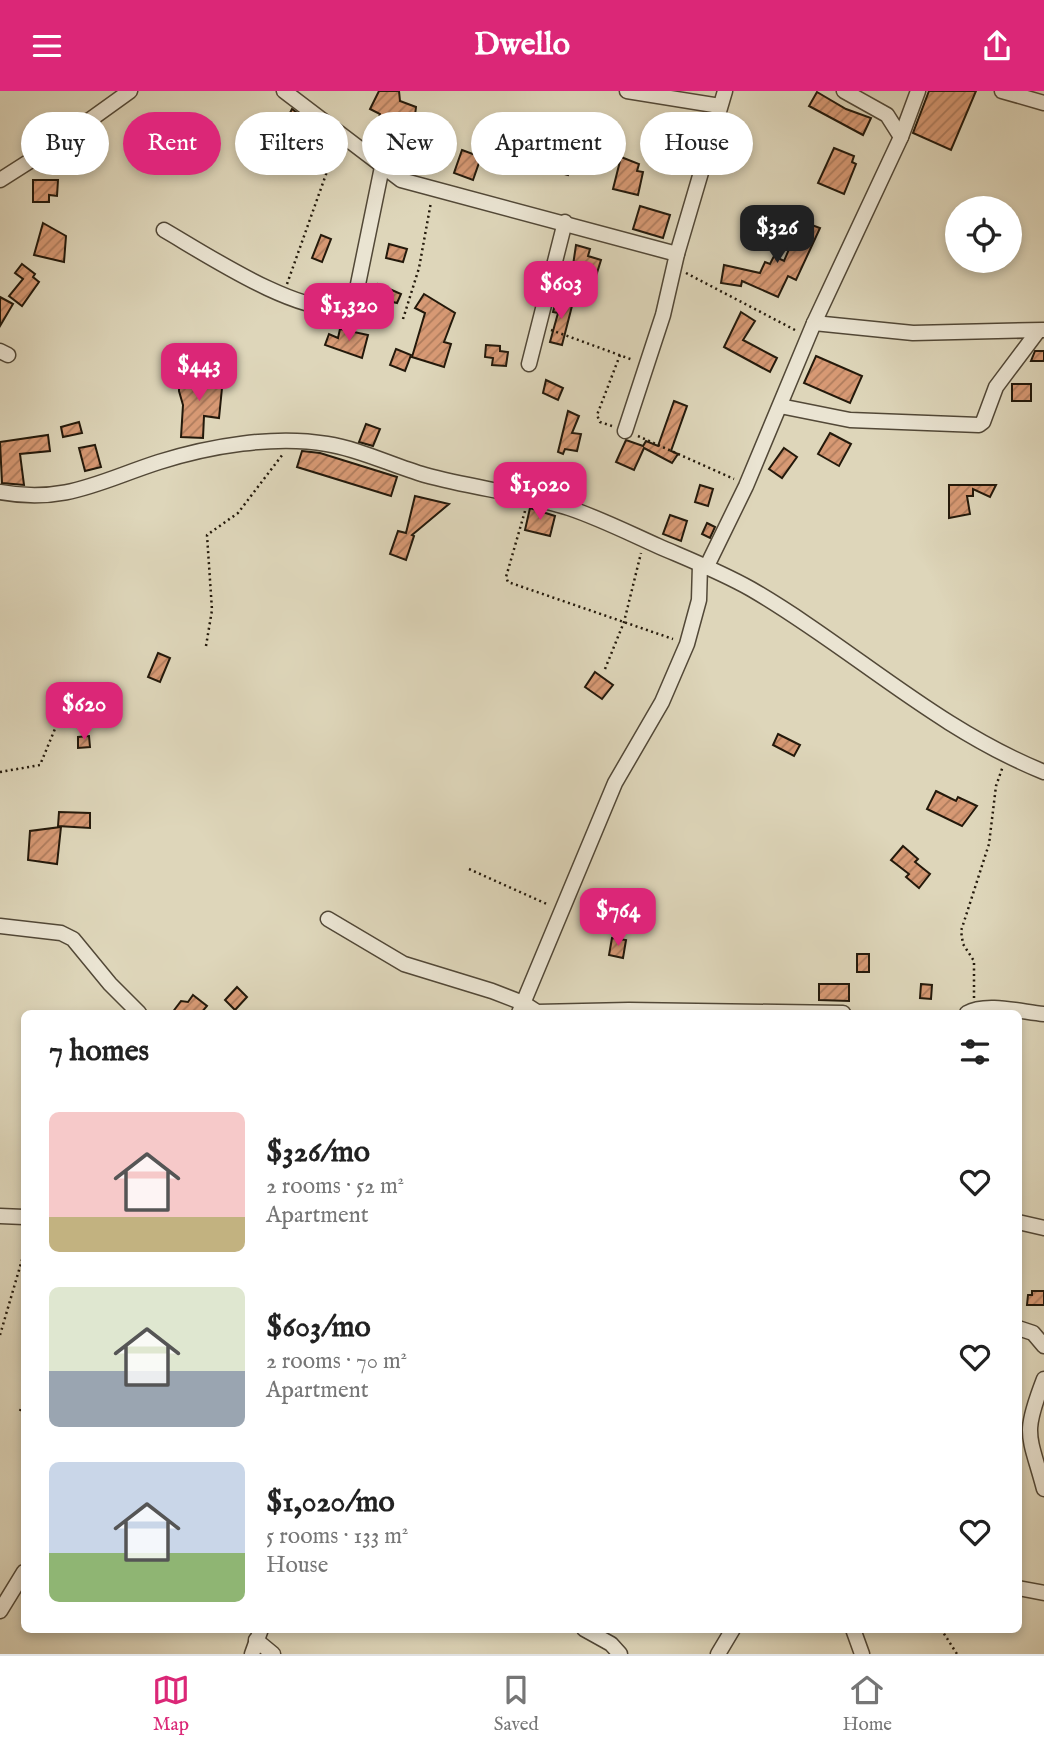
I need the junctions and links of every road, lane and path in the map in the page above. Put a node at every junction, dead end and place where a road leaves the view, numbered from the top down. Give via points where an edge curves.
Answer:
1 (130, 91) edge
2 (284, 91) edge
3 (628, 91) edge
4 (725, 91) edge
5 (844, 91) edge
6 (918, 91) edge
7 (1002, 91) edge
8 (1044, 103) edge
9 (720, 106) junction
10 (312, 112) edge
11 (901, 137) junction
12 (348, 139) edge
13 (362, 150) edge
14 (326, 175) edge
15 (380, 175) edge
16 (394, 175) edge
17 (0, 180) edge
18 (433, 188) junction
19 (565, 222) junction
20 (164, 230) dead end
21 (676, 260) junction
22 (284, 294) junction
23 (402, 319) dead end
24 (539, 327) junction
25 (811, 329) junction
26 (1041, 331) edge
27 (620, 355) junction
28 (529, 364) dead end
29 (646, 366) junction
30 (780, 406) junction
31 (625, 431) junction
32 (294, 441) junction
33 (746, 485) junction
34 (0, 492) edge
35 (529, 498) junction
36 (645, 540) junction
37 (703, 566) junction
38 (624, 622) junction
39 (687, 644) junction
40 (206, 646) dead end
41 (605, 670) dead end
42 (57, 724) dead end
43 (1006, 756) junction
44 (0, 772) edge
45 (1044, 772) edge
46 (469, 869) dead end
47 (562, 910) junction
48 (328, 919) dead end
49 (0, 926) edge
50 (521, 1008) edge
51 (136, 1010) edge
52 (970, 1010) edge
53 (1022, 1013) edge
54 (1044, 1014) edge
55 (0, 1216) edge
56 (21, 1217) edge
57 (1022, 1223) edge
58 (1044, 1229) edge
59 (21, 1264) edge
60 (1022, 1329) edge
61 (0, 1335) edge
62 (1044, 1346) edge
63 (1044, 1379) edge
64 (1025, 1450) edge
65 (1044, 1489) edge
66 (21, 1577) edge
67 (1022, 1589) edge
68 (1044, 1593) edge
69 (0, 1611) edge
70 (591, 1633) edge
71 (731, 1633) edge
72 (854, 1633) edge
73 (944, 1633) edge
74 (256, 1641) edge
75 (273, 1654) edge
76 (620, 1654) edge
77 (718, 1654) edge
78 (862, 1654) edge
79 (957, 1654) edge

1 - 17 street
2 - 10 street
3 - 9 street
4 - 9 street
5 - 11 street via 887,115
6 - 11 street
7 - 8 street
9 - 21 street
11 - 25 street
12 - 13 street
14 - 22 path
15 - 22 street via 351,303 324,309
16 - 18 street
18 - 19 street
18 - 23 path via 419,268
19 - 21 street
19 - 24 street
20 - 22 street
21 - 25 path via 749,309
21 - 29 street
24 - 27 path
24 - 28 street
25 - 26 street
25 - 30 street
26 - 30 street via 996,387 979,425 850,420
27 - 29 path
27 - 31 path via 597,419
29 - 31 street
30 - 33 street
31 - 33 path
32 - 34 street via 209,449 58,496
32 - 35 street via 330,444 426,475
32 - 40 path via 238,513 206,538 212,610
33 - 37 street
35 - 36 street via 570,508
35 - 38 path via 506,580
36 - 37 street
36 - 38 path
37 - 39 street
37 - 43 street via 748,587 958,731
38 - 39 path
38 - 41 path
39 - 47 street via 662,702 615,783
42 - 44 path via 40,765
43 - 45 street
43 - 52 path via 996,786 989,844 961,931 974,961
46 - 47 path
47 - 50 street
48 - 50 street via 404,964
49 - 51 street via 61,933 73,939
53 - 54 street
55 - 56 street
57 - 58 street
59 - 61 path
60 - 62 street via 1033,1333
63 - 64 street
64 - 65 street
66 - 69 street
67 - 68 street
70 - 76 street
71 - 77 street
72 - 78 street
73 - 79 path
74 - 75 street

